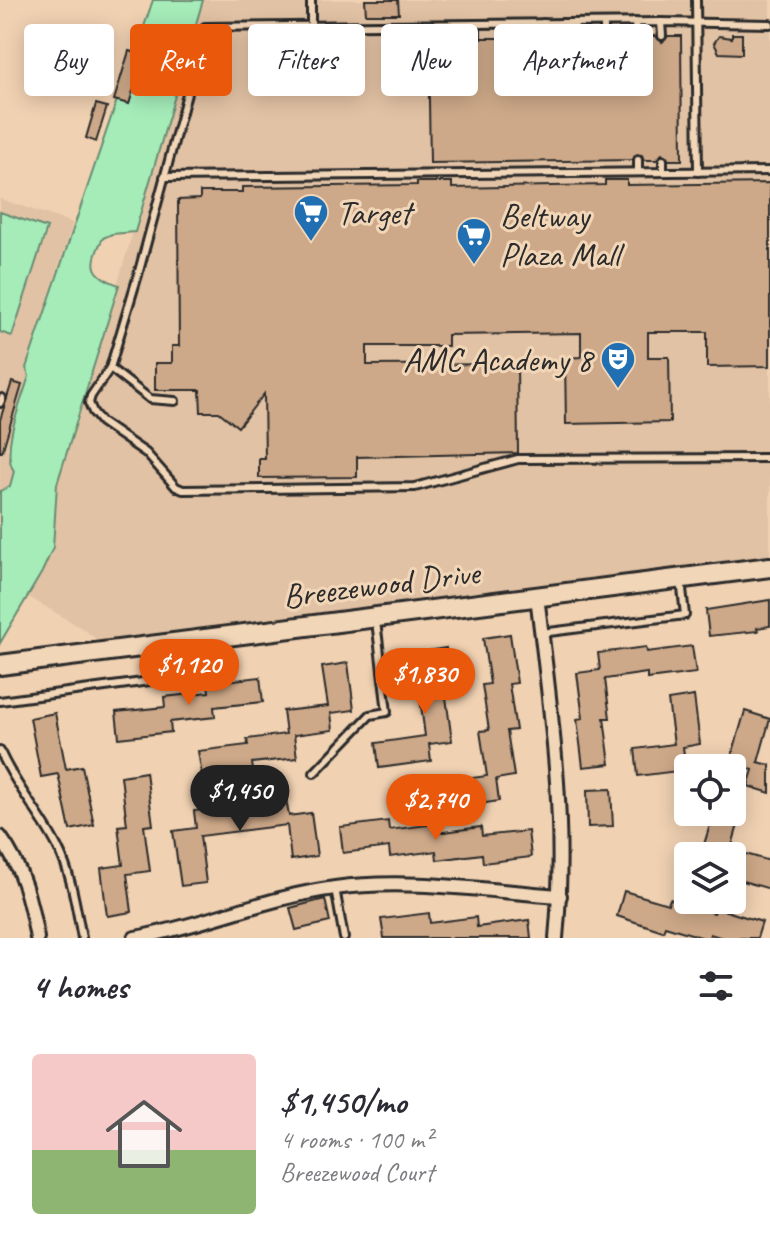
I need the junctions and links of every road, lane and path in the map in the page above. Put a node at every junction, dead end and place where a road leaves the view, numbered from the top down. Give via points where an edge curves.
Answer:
1 (311, 0) edge
2 (696, 0) edge
3 (635, 22) joint
4 (661, 22) junction
5 (543, 23) joint
6 (561, 23) joint
7 (574, 23) joint
8 (604, 23) joint
9 (697, 23) junction
10 (311, 24) edge
11 (514, 24) edge
12 (770, 24) edge
13 (248, 27) edge
14 (662, 36) dead end
15 (638, 160) dead end
16 (663, 160) dead end
17 (576, 161) dead end
18 (606, 161) dead end
19 (517, 162) dead end
20 (546, 162) dead end
21 (445, 163) dead end
22 (476, 163) dead end
23 (770, 171) edge
24 (638, 172) junction
25 (663, 172) junction
26 (698, 172) junction
27 (517, 173) junction
28 (546, 173) junction
29 (576, 173) junction
30 (606, 173) junction
31 (446, 174) junction
32 (477, 174) junction
33 (164, 177) junction
34 (110, 368) junction
35 (175, 401) dead end
36 (770, 458) edge
37 (770, 567) edge
38 (681, 578) junction
39 (537, 596) junction
40 (375, 617) junction
41 (541, 633) junction
42 (145, 646) junction
43 (0, 665) edge
44 (0, 701) edge
45 (0, 751) edge
46 (314, 773) dead end
47 (0, 837) edge
48 (335, 888) junction
49 (560, 896) junction
50 (37, 938) edge
51 (82, 938) edge
52 (135, 938) edge
53 (344, 938) edge
54 (556, 938) edge

1 - 10 lane
2 - 9 lane
3 - 4 lane
3 - 8 lane
4 - 9 lane
4 - 14 lane
5 - 6 lane
5 - 11 lane
6 - 7 lane
7 - 8 lane
9 - 12 lane
9 - 26 lane
13 - 33 lane via 205,27
15 - 24 lane
16 - 25 lane
17 - 29 lane
18 - 30 lane
19 - 27 lane
20 - 28 lane
21 - 31 lane
22 - 32 lane
23 - 26 lane
24 - 25 lane
24 - 30 lane
25 - 26 lane
27 - 28 lane
27 - 32 lane
28 - 29 lane
29 - 30 lane
31 - 32 lane
31 - 33 lane
33 - 34 lane
34 - 35 lane via 150,399
34 - 36 lane via 91,396 93,412 183,490 415,487 518,459
37 - 38 street, Breezewood Drive
38 - 39 street, Breezewood Drive
38 - 41 lane via 685,615
39 - 40 street, Breezewood Drive
39 - 41 street
40 - 42 street, Breezewood Drive
40 - 46 lane via 387,712 370,715
41 - 49 street via 560,804
42 - 43 street, Breezewood Drive
42 - 44 lane via 150,681
45 - 51 lane via 57,846
47 - 50 street via 27,885
48 - 49 street via 412,885
48 - 52 street via 262,902 184,929
48 - 53 lane
49 - 54 street

